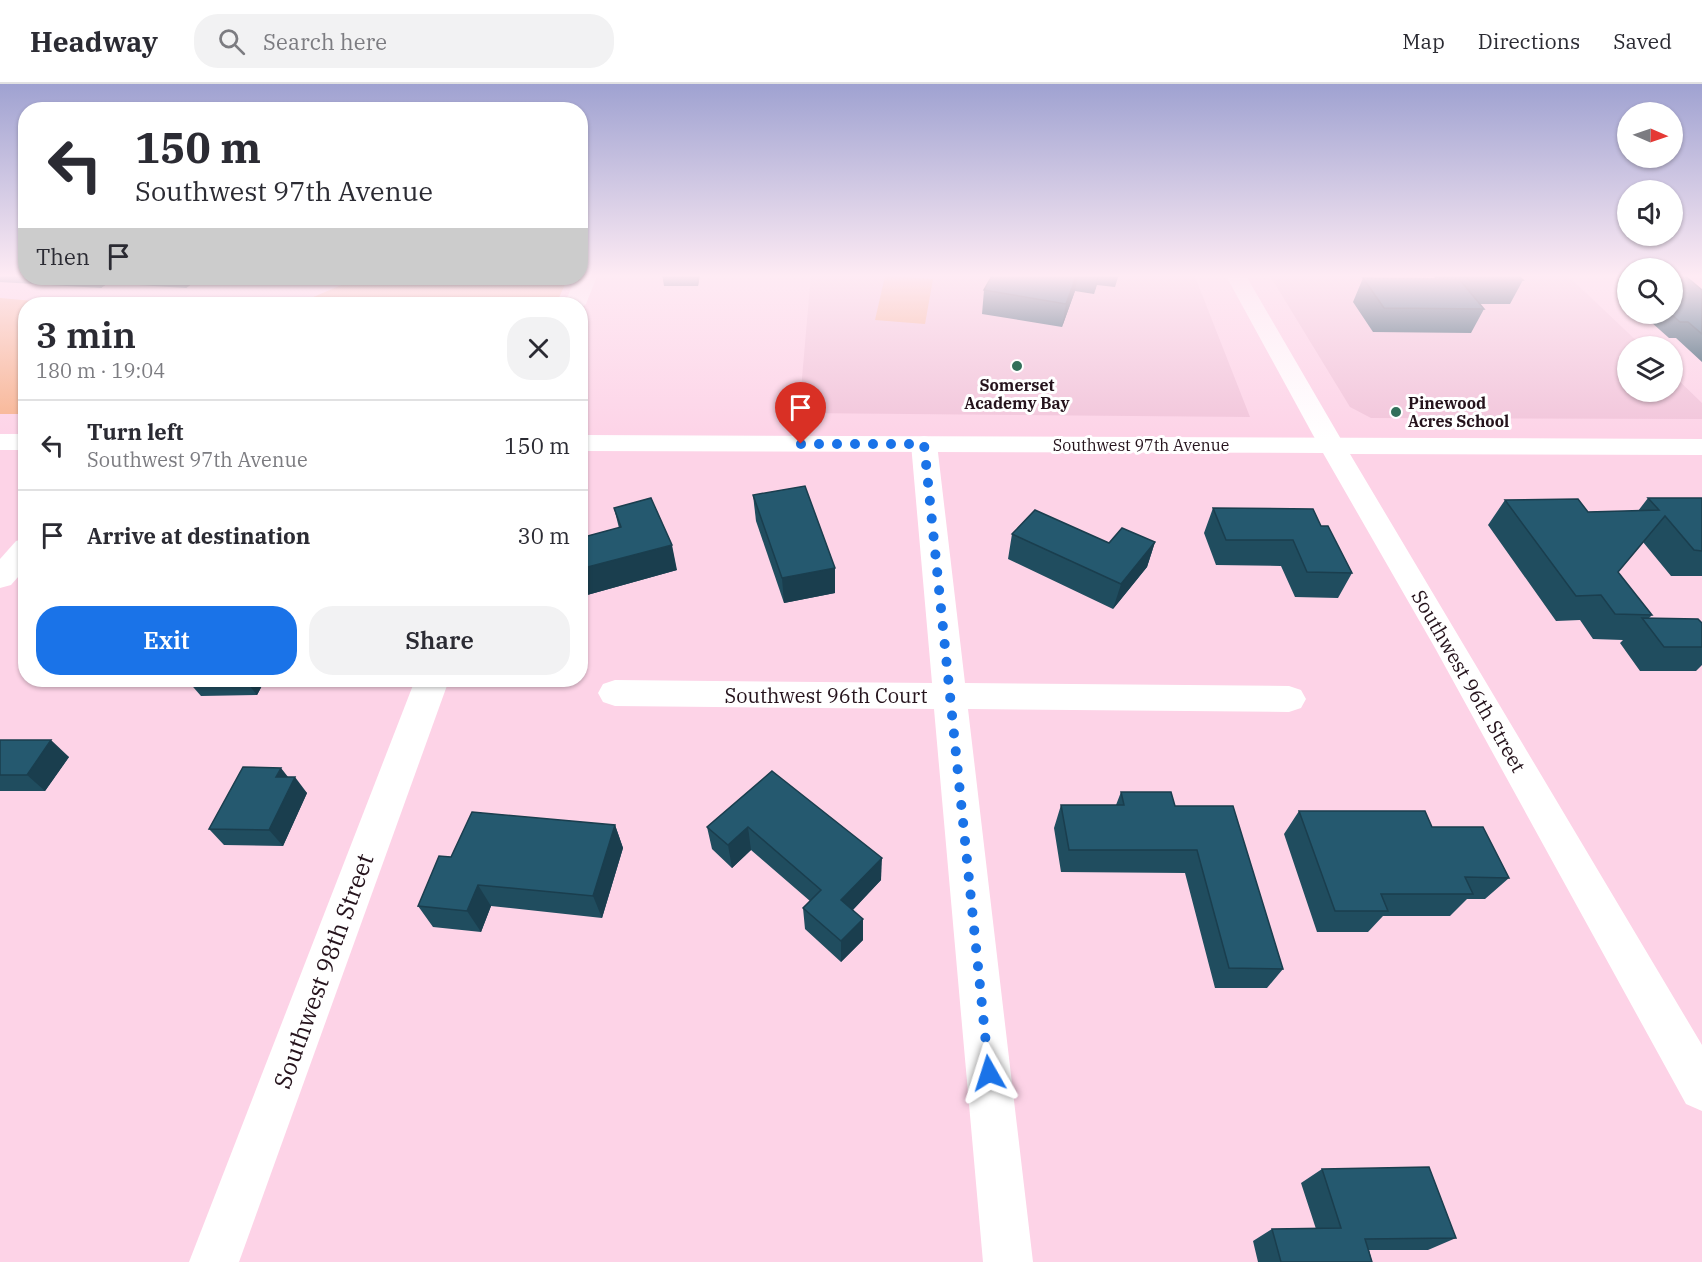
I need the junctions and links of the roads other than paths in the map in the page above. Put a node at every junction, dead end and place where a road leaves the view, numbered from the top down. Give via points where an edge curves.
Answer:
1 (1266, 329) edge
2 (0, 442) edge
3 (18, 442) edge
4 (588, 443) edge
5 (924, 444) junction
6 (1332, 446) junction
7 (1702, 447) edge
8 (18, 557) edge
9 (0, 578) edge
10 (429, 687) edge
11 (615, 693) dead end
12 (950, 695) junction
13 (1289, 699) dead end
14 (1702, 1088) edge
15 (214, 1262) edge
16 (1008, 1262) edge

1 - 6 street, Southwest 96th Street
2 - 3 street
4 - 5 street, Southwest 97th Avenue
5 - 6 street, Southwest 97th Avenue
5 - 12 street
6 - 7 street, Southwest 97th Avenue
6 - 14 street, Southwest 96th Street
8 - 9 street
10 - 15 street, Southwest 98th Street
11 - 12 street, Southwest 96th Court
12 - 13 street, Southwest 96th Court
12 - 16 street

